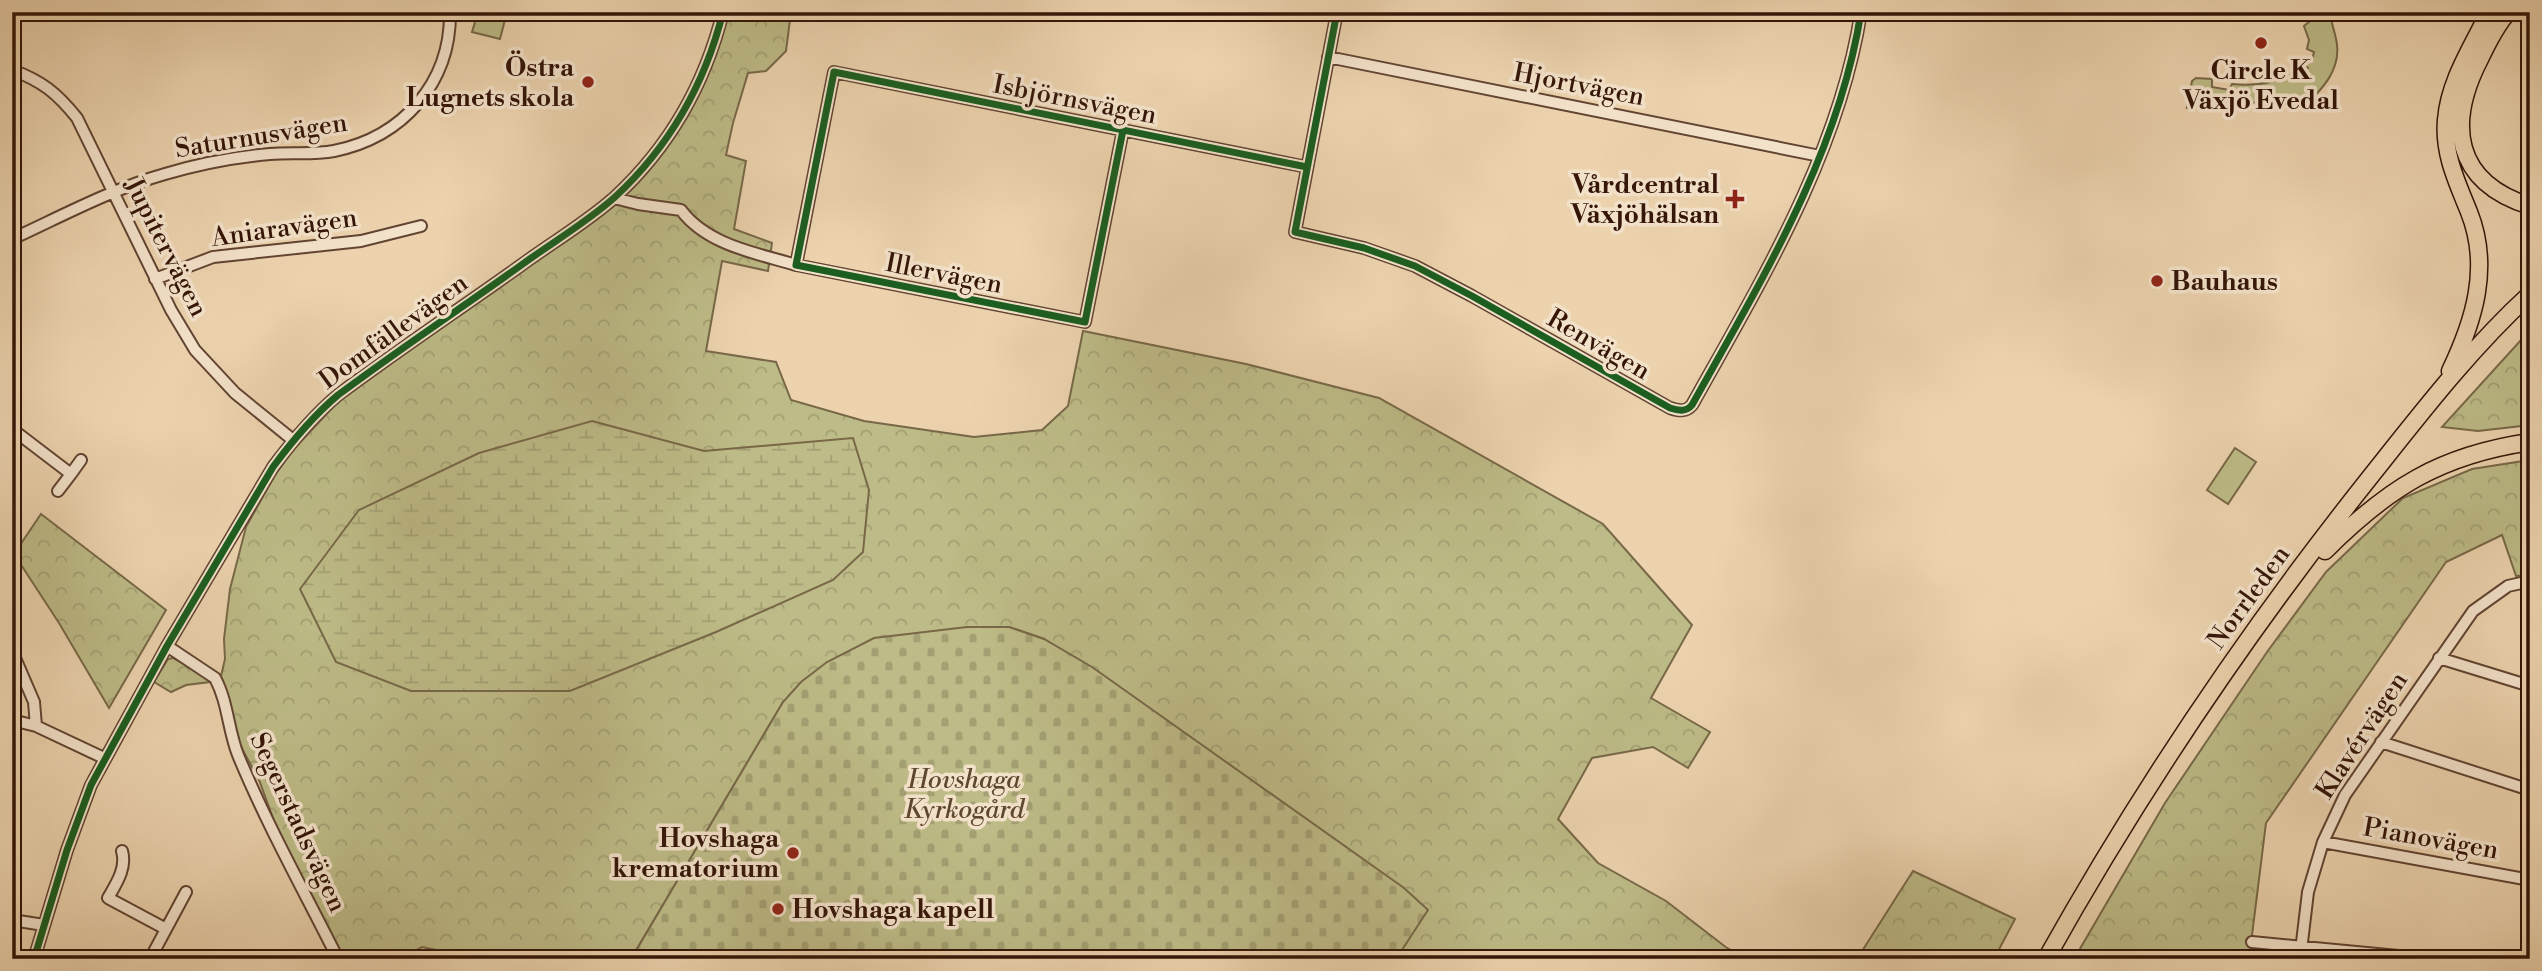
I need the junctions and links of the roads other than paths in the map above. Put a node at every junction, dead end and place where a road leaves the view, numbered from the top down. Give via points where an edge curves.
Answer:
1 (15, 12) edge
2 (450, 12) edge
3 (723, 12) edge
4 (1337, 12) edge
5 (1861, 12) edge
6 (2489, 12) edge
7 (2508, 12) edge
8 (12, 18) edge
9 (1328, 58) junction
10 (12, 69) edge
11 (1123, 131) junction
12 (1820, 156) junction
13 (1307, 167) junction
14 (113, 193) junction
15 (614, 198) junction
16 (2530, 206) edge
17 (421, 226) dead end
18 (12, 239) edge
19 (796, 265) junction
20 (155, 279) junction
21 (2530, 294) edge
22 (2530, 305) edge
23 (2435, 397) junction
24 (12, 429) edge
25 (293, 440) junction
26 (2530, 442) edge
27 (81, 460) dead end
28 (71, 474) junction
29 (58, 491) dead end
30 (2325, 551) junction
31 (2530, 581) edge
32 (167, 646) junction
33 (12, 652) edge
34 (2439, 658) junction
35 (2530, 686) edge
36 (12, 720) edge
37 (36, 726) junction
38 (2381, 742) junction
39 (104, 758) junction
40 (2530, 790) edge
41 (2323, 842) junction
42 (122, 851) dead end
43 (2530, 880) edge
44 (186, 892) dead end
45 (12, 920) edge
46 (44, 925) junction
47 (166, 929) junction
48 (2252, 942) dead end
49 (2301, 946) junction
50 (34, 959) edge
51 (150, 959) edge
52 (338, 959) edge
53 (2046, 959) edge
54 (2057, 959) edge
55 (2300, 959) edge
56 (2430, 959) edge

1 - 8 street
2 - 14 street, Saturnusvägen via 446,52 433,84 417,107 386,132 332,151 272,153 208,163
3 - 15 street, Domfällevägen via 709,61 687,107 652,157
4 - 9 street, Renvägen
5 - 12 street, Renvägen via 1853,54
6 - 23 highway via 2458,73 2446,120 2448,161 2479,248 2479,286 2469,327
7 - 16 highway via 2465,89 2459,121 2466,155 2480,178 2508,198
9 - 12 street, Hjortvägen
9 - 13 street, Renvägen
10 - 14 street, Jupitervägen via 42,83 72,110
11 - 13 street, Isbjörnsvägen
11 - 19 street, Illervägen via 1085,323
11 - 19 street, Isbjörnsvägen via 834,72
12 - 13 street, Renvägen via 1772,261 1692,405 1679,411 1415,266 1295,232
14 - 18 street, Saturnusvägen
14 - 20 street, Jupitervägen
15 - 19 street via 681,210 691,223 721,242
15 - 25 street, Domfällevägen via 347,388
17 - 20 street, Aniaravägen via 361,241 213,257
20 - 25 street, Jupitervägen via 195,350 234,393
21 - 23 highway, Norrleden
22 - 30 highway, Norrleden via 2434,411
23 - 53 highway, Norrleden via 2305,559 2235,656 2128,818
24 - 28 street
25 - 32 street, Domfällevägen
26 - 30 highway via 2473,454 2410,480 2356,520
27 - 28 street
28 - 29 street
30 - 54 highway, Norrleden via 2192,735
31 - 34 street, Klavérvägen via 2508,586 2473,611
32 - 39 street, Domfällevägen
32 - 52 street, Segerstadsvägen via 220,686 236,751
33 - 37 street via 34,702
34 - 35 street
34 - 38 street, Klavérvägen
36 - 37 street
37 - 39 street
38 - 40 street
38 - 41 street, Klavérvägen via 2345,795
39 - 46 street, Domfällevägen via 78,818
41 - 43 street, Pianovägen
41 - 49 street, Klavérvägen via 2308,892
42 - 47 street via 122,869 108,898
44 - 47 street
45 - 46 street
46 - 50 street, Domfällevägen
47 - 51 street
48 - 49 street
49 - 55 street, Klavérvägen
49 - 56 street

